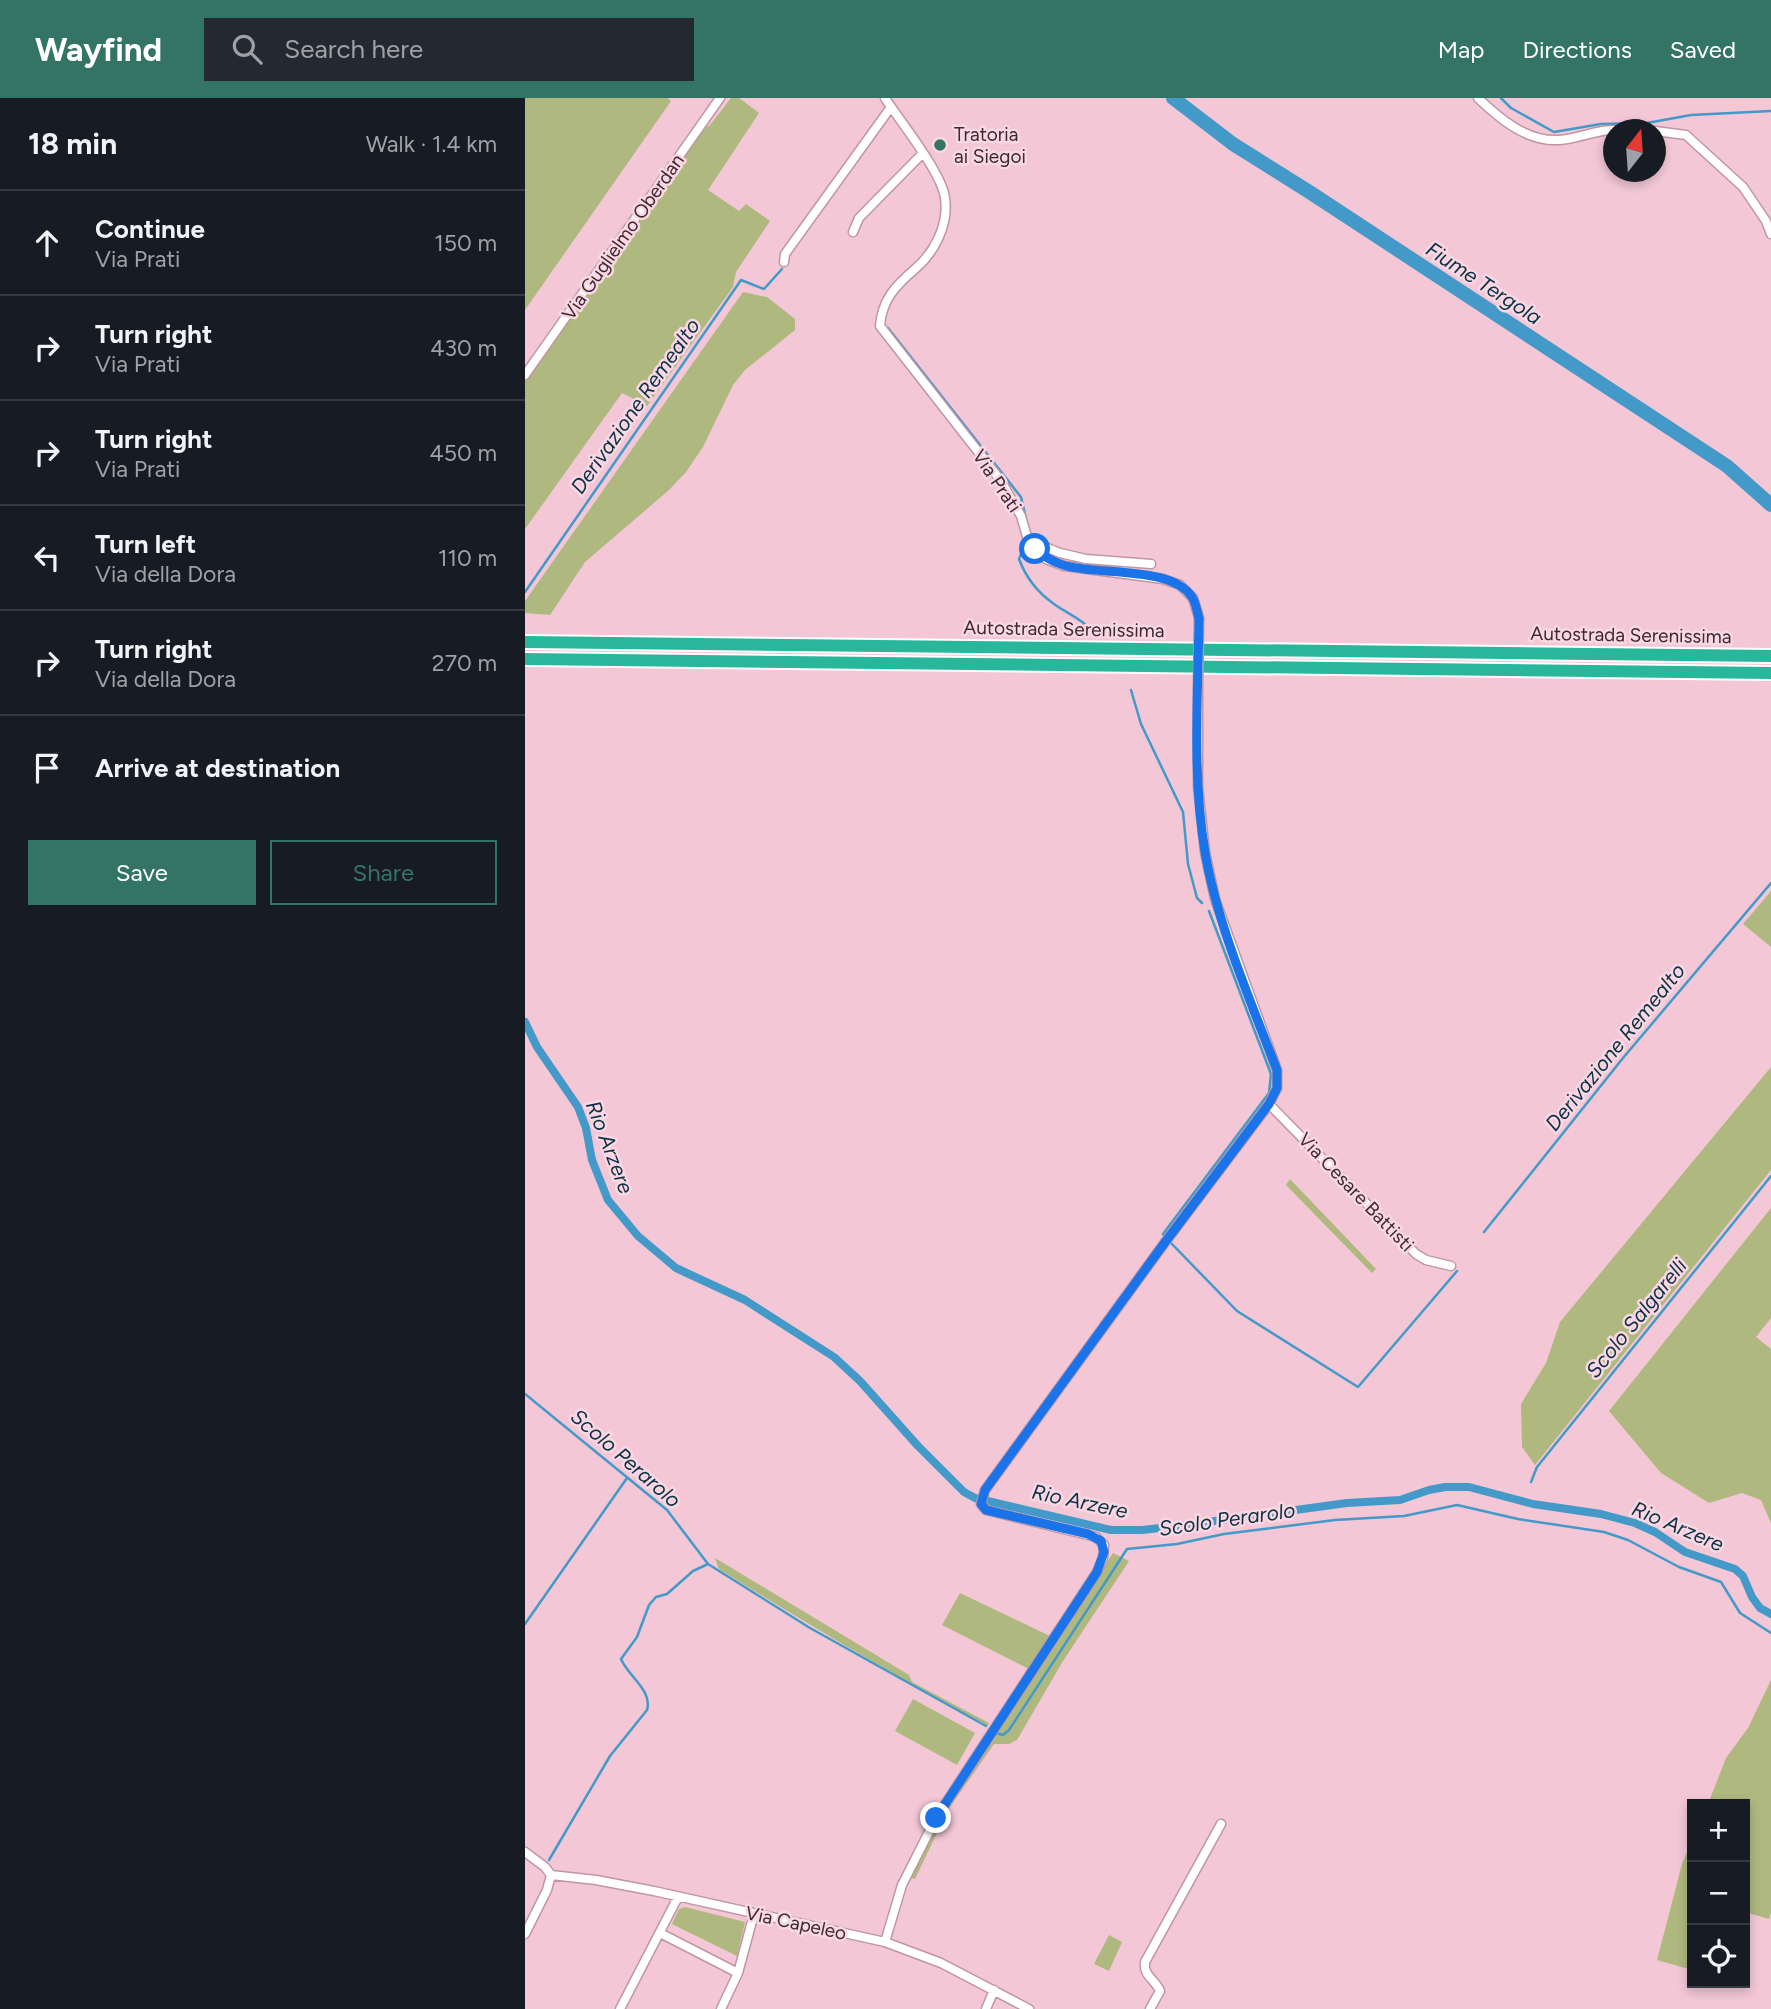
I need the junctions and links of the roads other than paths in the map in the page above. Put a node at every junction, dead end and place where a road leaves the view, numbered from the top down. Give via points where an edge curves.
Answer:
1 (720, 98) edge
2 (885, 98) edge
3 (1478, 98) edge
4 (891, 107) junction
5 (1603, 130) edge
6 (1666, 132) edge
7 (922, 154) junction
8 (853, 232) dead end
9 (1771, 234) edge
10 (784, 262) dead end
11 (525, 376) edge
12 (1028, 540) junction
13 (1150, 564) dead end
14 (525, 642) edge
15 (1771, 656) edge
16 (525, 659) edge
17 (1771, 673) edge
18 (1269, 1104) junction
19 (1451, 1265) dead end
20 (1221, 1824) dead end
21 (525, 1852) edge
22 (551, 1875) junction
23 (678, 1897) junction
24 (754, 1914) junction
25 (660, 1933) junction
26 (525, 1934) edge
27 (885, 1942) junction
28 (738, 1973) junction
29 (994, 1990) junction
30 (620, 2009) edge
31 (720, 2009) edge
32 (986, 2009) edge
33 (1029, 2009) edge
34 (1150, 2009) edge

1 - 11 street, Via Guglielmo Oberdan
2 - 4 street, Via Prati
3 - 5 street via 1503,121 1535,138 1560,140
4 - 7 street, Via Prati
4 - 10 street via 785,254
6 - 9 street via 1686,135 1743,187
7 - 8 street via 859,218
7 - 12 street, Via Prati via 943,189 943,224 933,250 887,297 880,327 1001,481 1021,516
12 - 13 street via 1086,559
12 - 18 street, Via Prati, bridge via 1046,559 1064,566 1163,579 1193,598 1199,618 1198,787 1205,852 1215,899 1278,1075
14 - 15 highway, Autostrada Serenissima
16 - 17 highway, Autostrada Serenissima
18 - 19 street, Via Cesare Battisti via 1416,1254
18 - 27 street, Via Prati via 982,1499 991,1512 1095,1537 1104,1545 1104,1558 919,1848
20 - 34 street via 1145,1962 1147,1976 1160,1991
21 - 22 street
22 - 23 street, Via Capeleo
22 - 26 street
23 - 24 street, Via Capeleo
23 - 25 street
24 - 27 street, Via Capeleo
24 - 28 street
25 - 28 street
25 - 30 street
27 - 29 street, Via Capeleo
28 - 31 street
29 - 32 street
29 - 33 street, Via Capeleo

